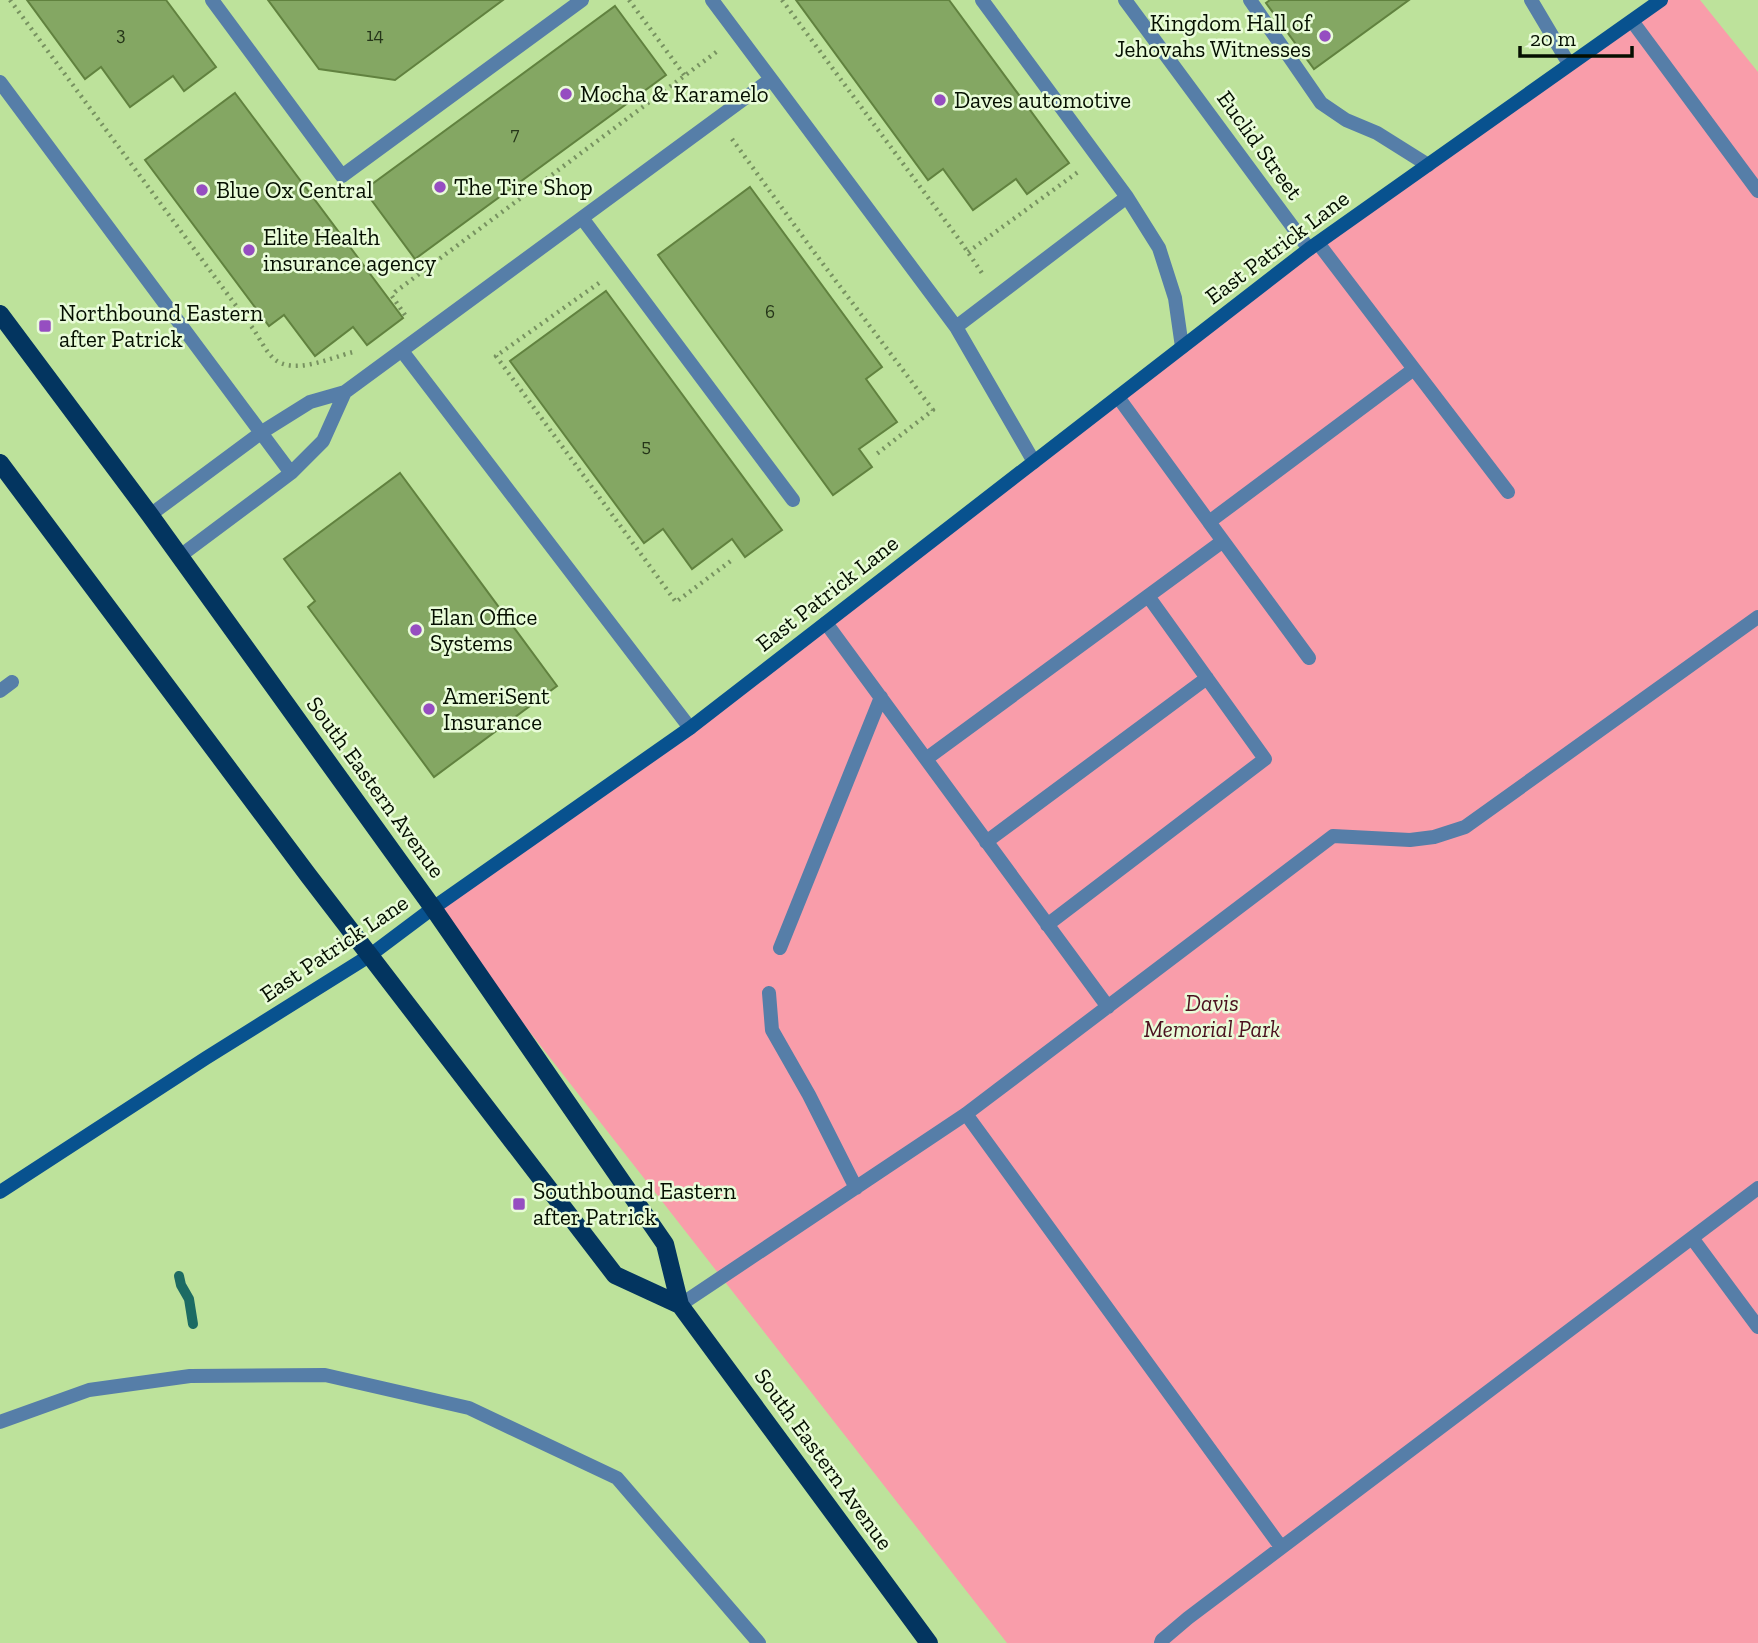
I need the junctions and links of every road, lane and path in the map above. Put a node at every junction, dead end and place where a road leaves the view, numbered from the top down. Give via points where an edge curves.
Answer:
1 (212, 0) edge
2 (582, 0) edge
3 (629, 0) edge
4 (712, 0) edge
5 (782, 0) edge
6 (982, 0) edge
7 (1125, 0) edge
8 (1250, 0) edge
9 (1531, 0) edge
10 (1661, 0) edge
11 (1632, 20) junction
12 (1569, 64) junction
13 (685, 76) dead end
14 (771, 79) junction
15 (0, 82) edge
16 (718, 118) junction
17 (1098, 158) junction
18 (1428, 165) junction
19 (1758, 191) edge
20 (1127, 197) junction
21 (582, 218) junction
22 (1314, 246) junction
23 (968, 252) junction
24 (619, 268) junction
25 (998, 295) junction
26 (0, 314) edge
27 (956, 327) junction
28 (1182, 347) junction
29 (402, 351) junction
30 (1414, 369) junction
31 (345, 392) junction
32 (1118, 397) junction
33 (262, 432) junction
34 (874, 456) dead end
35 (1034, 462) junction
36 (0, 463) edge
37 (291, 473) junction
38 (1508, 492) dead end
39 (793, 500) dead end
40 (150, 515) junction
41 (1209, 522) junction
42 (1223, 541) junction
43 (180, 556) junction
44 (732, 561) dead end
45 (1148, 596) junction
46 (1758, 617) edge
47 (826, 623) junction
48 (1309, 657) dead end
49 (1207, 678) junction
50 (881, 697) junction
51 (690, 728) junction
52 (926, 759) junction
53 (986, 842) junction
54 (432, 908) junction
55 (1047, 925) junction
56 (780, 948) dead end
57 (369, 956) junction
58 (769, 993) dead end
59 (1108, 1007) junction
60 (966, 1114) junction
61 (856, 1188) junction
62 (1758, 1188) edge
63 (0, 1192) edge
64 (1692, 1238) junction
65 (680, 1305) junction
66 (1758, 1327) edge
67 (0, 1422) edge
68 (1281, 1547) junction
69 (760, 1643) edge
70 (929, 1643) edge
71 (1161, 1643) edge

1 - 2 street via 342,176
3 - 13 path
4 - 14 street
5 - 23 path
6 - 17 street
7 - 22 street, Euclid Street
8 - 18 street via 1321,103
9 - 12 street
10 - 11 main road, East Patrick Lane
11 - 12 main road, East Patrick Lane
11 - 19 street
12 - 18 main road, East Patrick Lane
14 - 16 street
14 - 27 street
15 - 33 street
16 - 21 street
16 - 34 path via 933,410
17 - 20 street
17 - 23 path
18 - 22 main road, East Patrick Lane
20 - 25 street
20 - 28 street via 1158,247 1175,298
21 - 24 street
21 - 29 street
22 - 28 main road, East Patrick Lane
22 - 30 street, Euclid Street
23 - 25 path
24 - 39 street
24 - 44 path via 496,356 676,602
25 - 27 street
26 - 40 main road, South Eastern Avenue
27 - 35 street
28 - 32 main road, East Patrick Lane
29 - 31 street
29 - 51 street
30 - 38 street, Euclid Street
30 - 41 street
31 - 33 street via 310,402
31 - 37 street via 323,441
32 - 35 main road, East Patrick Lane
32 - 41 street
33 - 37 street
33 - 40 street
35 - 47 main road, East Patrick Lane
36 - 57 main road, South Eastern Avenue
37 - 43 street
40 - 43 main road, South Eastern Avenue
41 - 42 street
42 - 45 street
42 - 48 street
43 - 54 main road, South Eastern Avenue
45 - 49 street
45 - 52 street
46 - 59 street via 1465,827 1410,839 1333,836
47 - 50 street
47 - 51 main road, East Patrick Lane
49 - 53 street
49 - 55 street via 1265,759
50 - 52 street
50 - 56 street
51 - 54 main road, East Patrick Lane
52 - 53 street
53 - 55 street
54 - 57 main road, East Patrick Lane
54 - 65 main road, South Eastern Avenue via 665,1244
55 - 59 street
57 - 63 main road, East Patrick Lane
57 - 65 main road, South Eastern Avenue via 615,1275
58 - 61 street via 772,1030
59 - 60 street
60 - 61 street
60 - 68 street
61 - 65 street
62 - 64 street
64 - 66 street
64 - 68 street
65 - 70 main road, South Eastern Avenue
67 - 69 street via 89,1390 190,1376 324,1375 468,1408 617,1478
68 - 71 street

